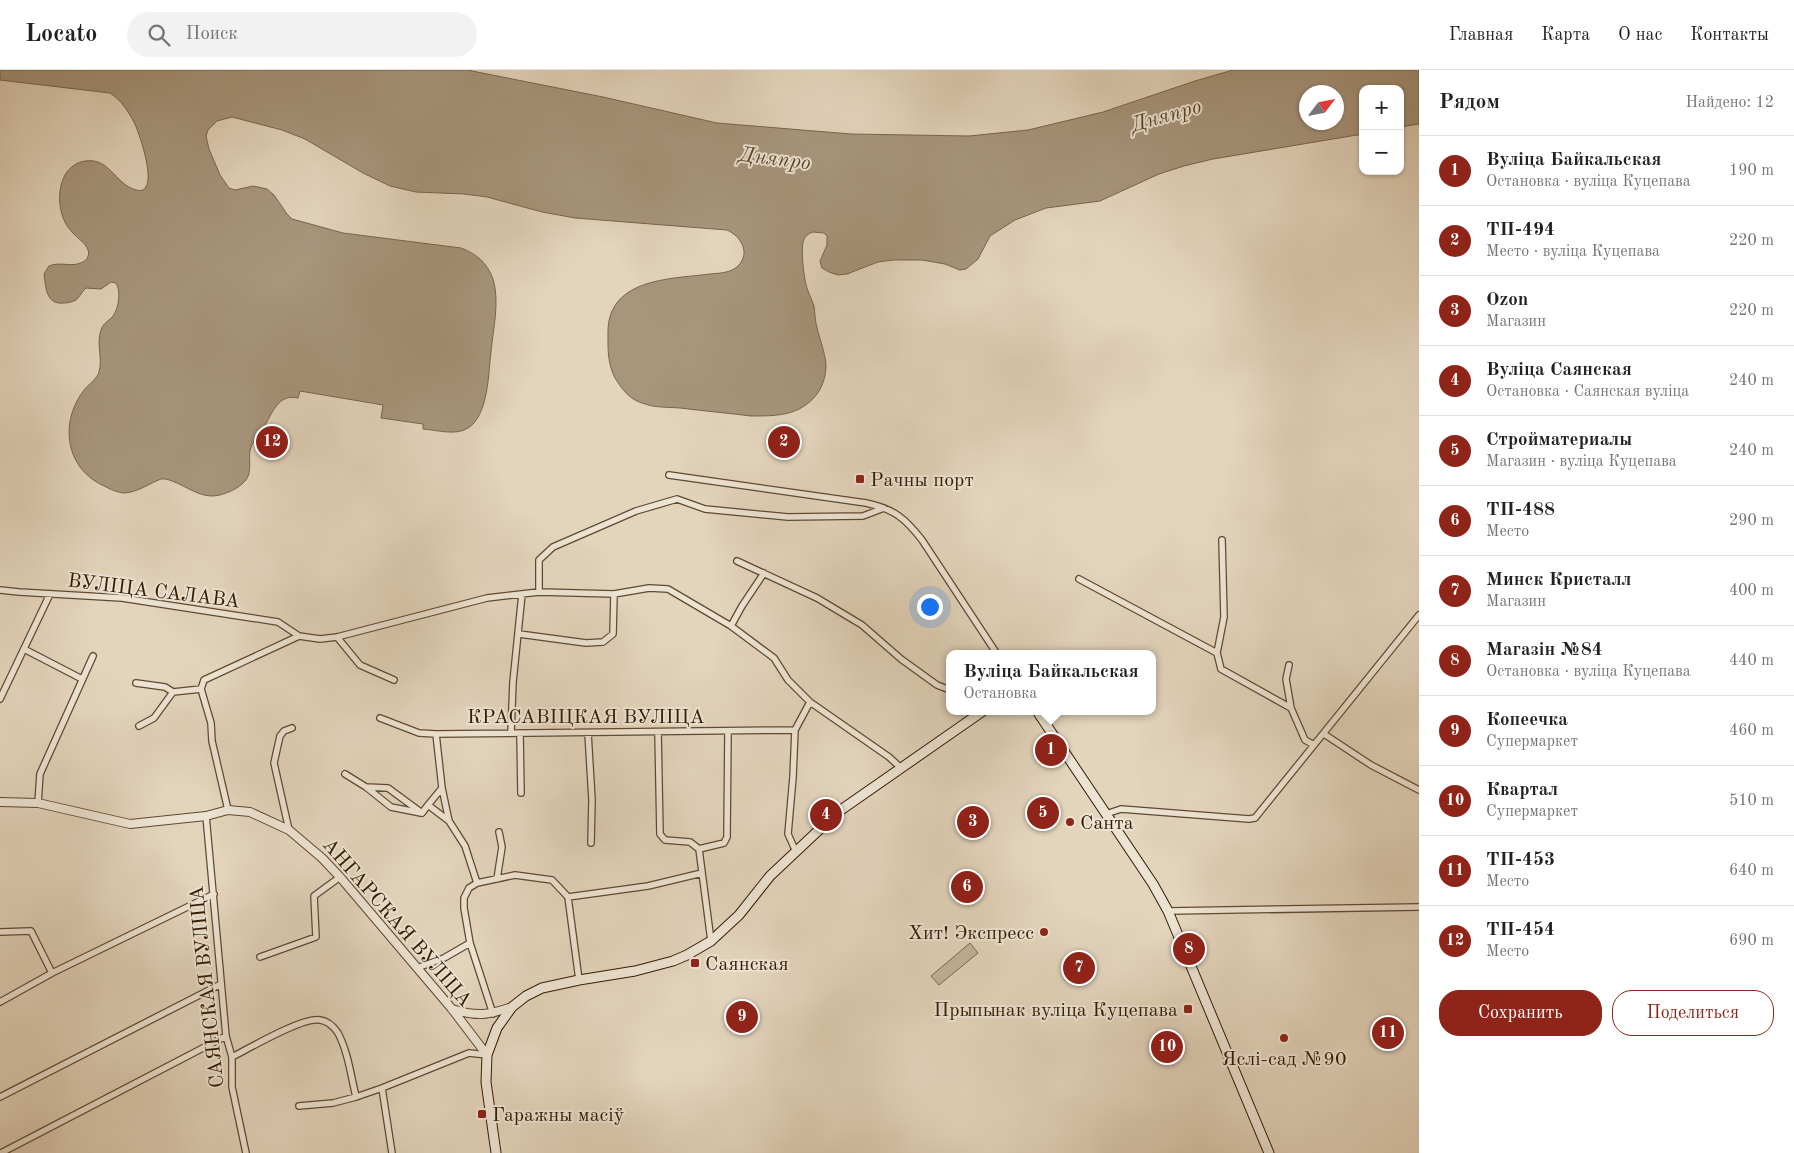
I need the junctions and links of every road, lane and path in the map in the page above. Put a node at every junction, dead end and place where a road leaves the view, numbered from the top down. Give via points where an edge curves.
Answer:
1 (668, 475) dead end
2 (884, 508) junction
3 (1222, 540) dead end
4 (737, 561) dead end
5 (764, 573) junction
6 (1079, 580) dead end
7 (0, 590) edge
8 (539, 592) junction
9 (50, 594) junction
10 (522, 594) junction
11 (614, 594) junction
12 (1419, 615) edge
13 (730, 626) junction
14 (519, 634) junction
15 (299, 636) junction
16 (337, 637) junction
17 (24, 650) junction
18 (994, 650) edge
19 (1217, 653) junction
20 (93, 656) dead end
21 (1289, 665) dead end
22 (82, 679) junction
23 (394, 680) dead end
24 (136, 683) dead end
25 (946, 688) edge
26 (201, 689) junction
27 (173, 692) junction
28 (0, 699) edge
29 (810, 702) junction
30 (1291, 708) junction
31 (978, 715) edge
32 (1040, 715) edge
33 (380, 718) dead end
34 (139, 726) dead end
35 (292, 728) dead end
36 (795, 730) junction
37 (511, 732) junction
38 (658, 732) junction
39 (728, 732) junction
40 (520, 733) junction
41 (588, 733) junction
42 (436, 734) junction
43 (1324, 734) junction
44 (1314, 745) junction
45 (901, 768) junction
46 (345, 774) dead end
47 (366, 787) junction
48 (442, 788) junction
49 (1419, 790) edge
50 (521, 793) dead end
51 (0, 802) edge
52 (38, 803) junction
53 (428, 805) junction
54 (228, 810) junction
55 (422, 813) junction
56 (1106, 814) junction
57 (206, 816) junction
58 (449, 821) junction
59 (289, 830) junction
60 (499, 832) dead end
61 (592, 843) dead end
62 (699, 849) junction
63 (796, 852) junction
64 (702, 873) junction
65 (340, 877) junction
66 (497, 879) junction
67 (476, 883) junction
68 (214, 894) junction
69 (568, 897) junction
70 (1419, 907) edge
71 (1168, 911) junction
72 (0, 932) edge
73 (711, 941) junction
74 (470, 943) junction
75 (260, 957) dead end
76 (417, 968) junction
77 (52, 973) junction
78 (579, 980) junction
79 (221, 984) junction
80 (0, 1002) edge
81 (512, 1007) junction
82 (452, 1009) junction
83 (493, 1014) junction
84 (226, 1036) junction
85 (488, 1056) junction
86 (232, 1057) junction
87 (382, 1088) junction
88 (0, 1097) edge
89 (356, 1097) junction
90 (298, 1106) dead end
91 (1, 1153) edge
92 (246, 1153) edge
93 (392, 1153) edge
94 (496, 1153) edge
95 (1269, 1153) edge

1 - 2 street
2 - 8 street via 863,516 788,516 705,509 677,499 636,511 553,547 539,560
2 - 18 street via 900,516 915,531
3 - 19 street via 1224,617
4 - 5 street
5 - 13 street
5 - 25 street via 817,598 862,625 902,659
6 - 19 street
7 - 9 street, ВУЛІЦА САЛАВА
8 - 10 street
8 - 11 street
9 - 15 street, ВУЛІЦА САЛАВА via 122,598 278,622
9 - 17 street
10 - 14 street
10 - 16 street via 487,598
11 - 13 street via 668,588
11 - 14 street via 613,634 603,642 586,643
12 - 43 street
13 - 29 street via 774,658 788,680
14 - 37 street
15 - 16 street
15 - 26 street via 204,680
16 - 23 street via 360,665
17 - 22 street
17 - 28 street
19 - 30 street via 1221,669
20 - 22 street
21 - 30 street via 1286,680
22 - 52 street via 40,774
24 - 27 street via 165,687
26 - 27 street
26 - 54 street
27 - 34 street via 154,718
29 - 36 street
29 - 45 street
30 - 44 street via 1305,740
31 - 45 main road
32 - 56 main road
33 - 42 street, КРАСАВІЦКАЯ ВУЛІЦА via 419,733
35 - 59 street via 280,736 274,763
36 - 39 street, КРАСАВІЦКАЯ ВУЛІЦА
36 - 63 street via 788,834
37 - 40 street, КРАСАВІЦКАЯ ВУЛІЦА
37 - 42 street, КРАСАВІЦКАЯ ВУЛІЦА
38 - 39 street, КРАСАВІЦКАЯ ВУЛІЦА
38 - 41 street, КРАСАВІЦКАЯ ВУЛІЦА
38 - 62 street via 660,834 665,840 690,842
39 - 62 street via 727,837 724,843
40 - 41 street, КРАСАВІЦКАЯ ВУЛІЦА
40 - 50 street
41 - 61 street
42 - 48 street
43 - 44 street
43 - 49 street via 1371,765
44 - 56 street via 1255,818 1121,809
45 - 63 main road via 838,812
46 - 47 street
47 - 55 street via 391,807
47 - 55 street via 388,788
48 - 53 street
48 - 58 street
51 - 52 street, АНГАРСКАЯ ВУЛІЦА
52 - 57 street, АНГАРСКАЯ ВУЛІЦА via 130,824
53 - 55 street
53 - 58 street
54 - 57 street, АНГАРСКАЯ ВУЛІЦА
54 - 59 street, АНГАРСКАЯ ВУЛІЦА via 250,812
56 - 71 main road
57 - 68 street, САЯНСКАЯ ВУЛІЦА
58 - 67 street via 465,846
59 - 65 street, АНГАРСКАЯ ВУЛІЦА
60 - 66 street via 502,847
62 - 64 street
63 - 73 main road via 770,876 739,916
64 - 69 street via 648,886
64 - 73 street
65 - 75 street via 314,896 316,937
65 - 76 street, АНГАРСКАЯ ВУЛІЦА
66 - 67 street
66 - 69 street via 515,875 552,880
67 - 74 street via 464,898
68 - 77 street
68 - 79 street, САЯНСКАЯ ВУЛІЦА
69 - 78 street
70 - 71 street
71 - 95 main road
72 - 77 street via 31,931
73 - 78 main road via 673,961 622,974
74 - 76 street
74 - 83 street
76 - 82 street, АНГАРСКАЯ ВУЛІЦА
77 - 80 street
78 - 81 main road via 537,990
79 - 84 street, САЯНСКАЯ ВУЛІЦА
79 - 88 street
81 - 83 street
81 - 85 main road via 497,1028
82 - 83 street via 470,1015
82 - 85 street, АНГАРСКАЯ ВУЛІЦА
84 - 86 street, САЯНСКАЯ ВУЛІЦА
84 - 91 street
85 - 87 street via 469,1053
85 - 94 main road via 486,1082
86 - 89 street via 278,1032 322,1020 338,1033
86 - 92 street, САЯНСКАЯ ВУЛІЦА via 232,1087
87 - 89 street
87 - 93 street
89 - 90 street

